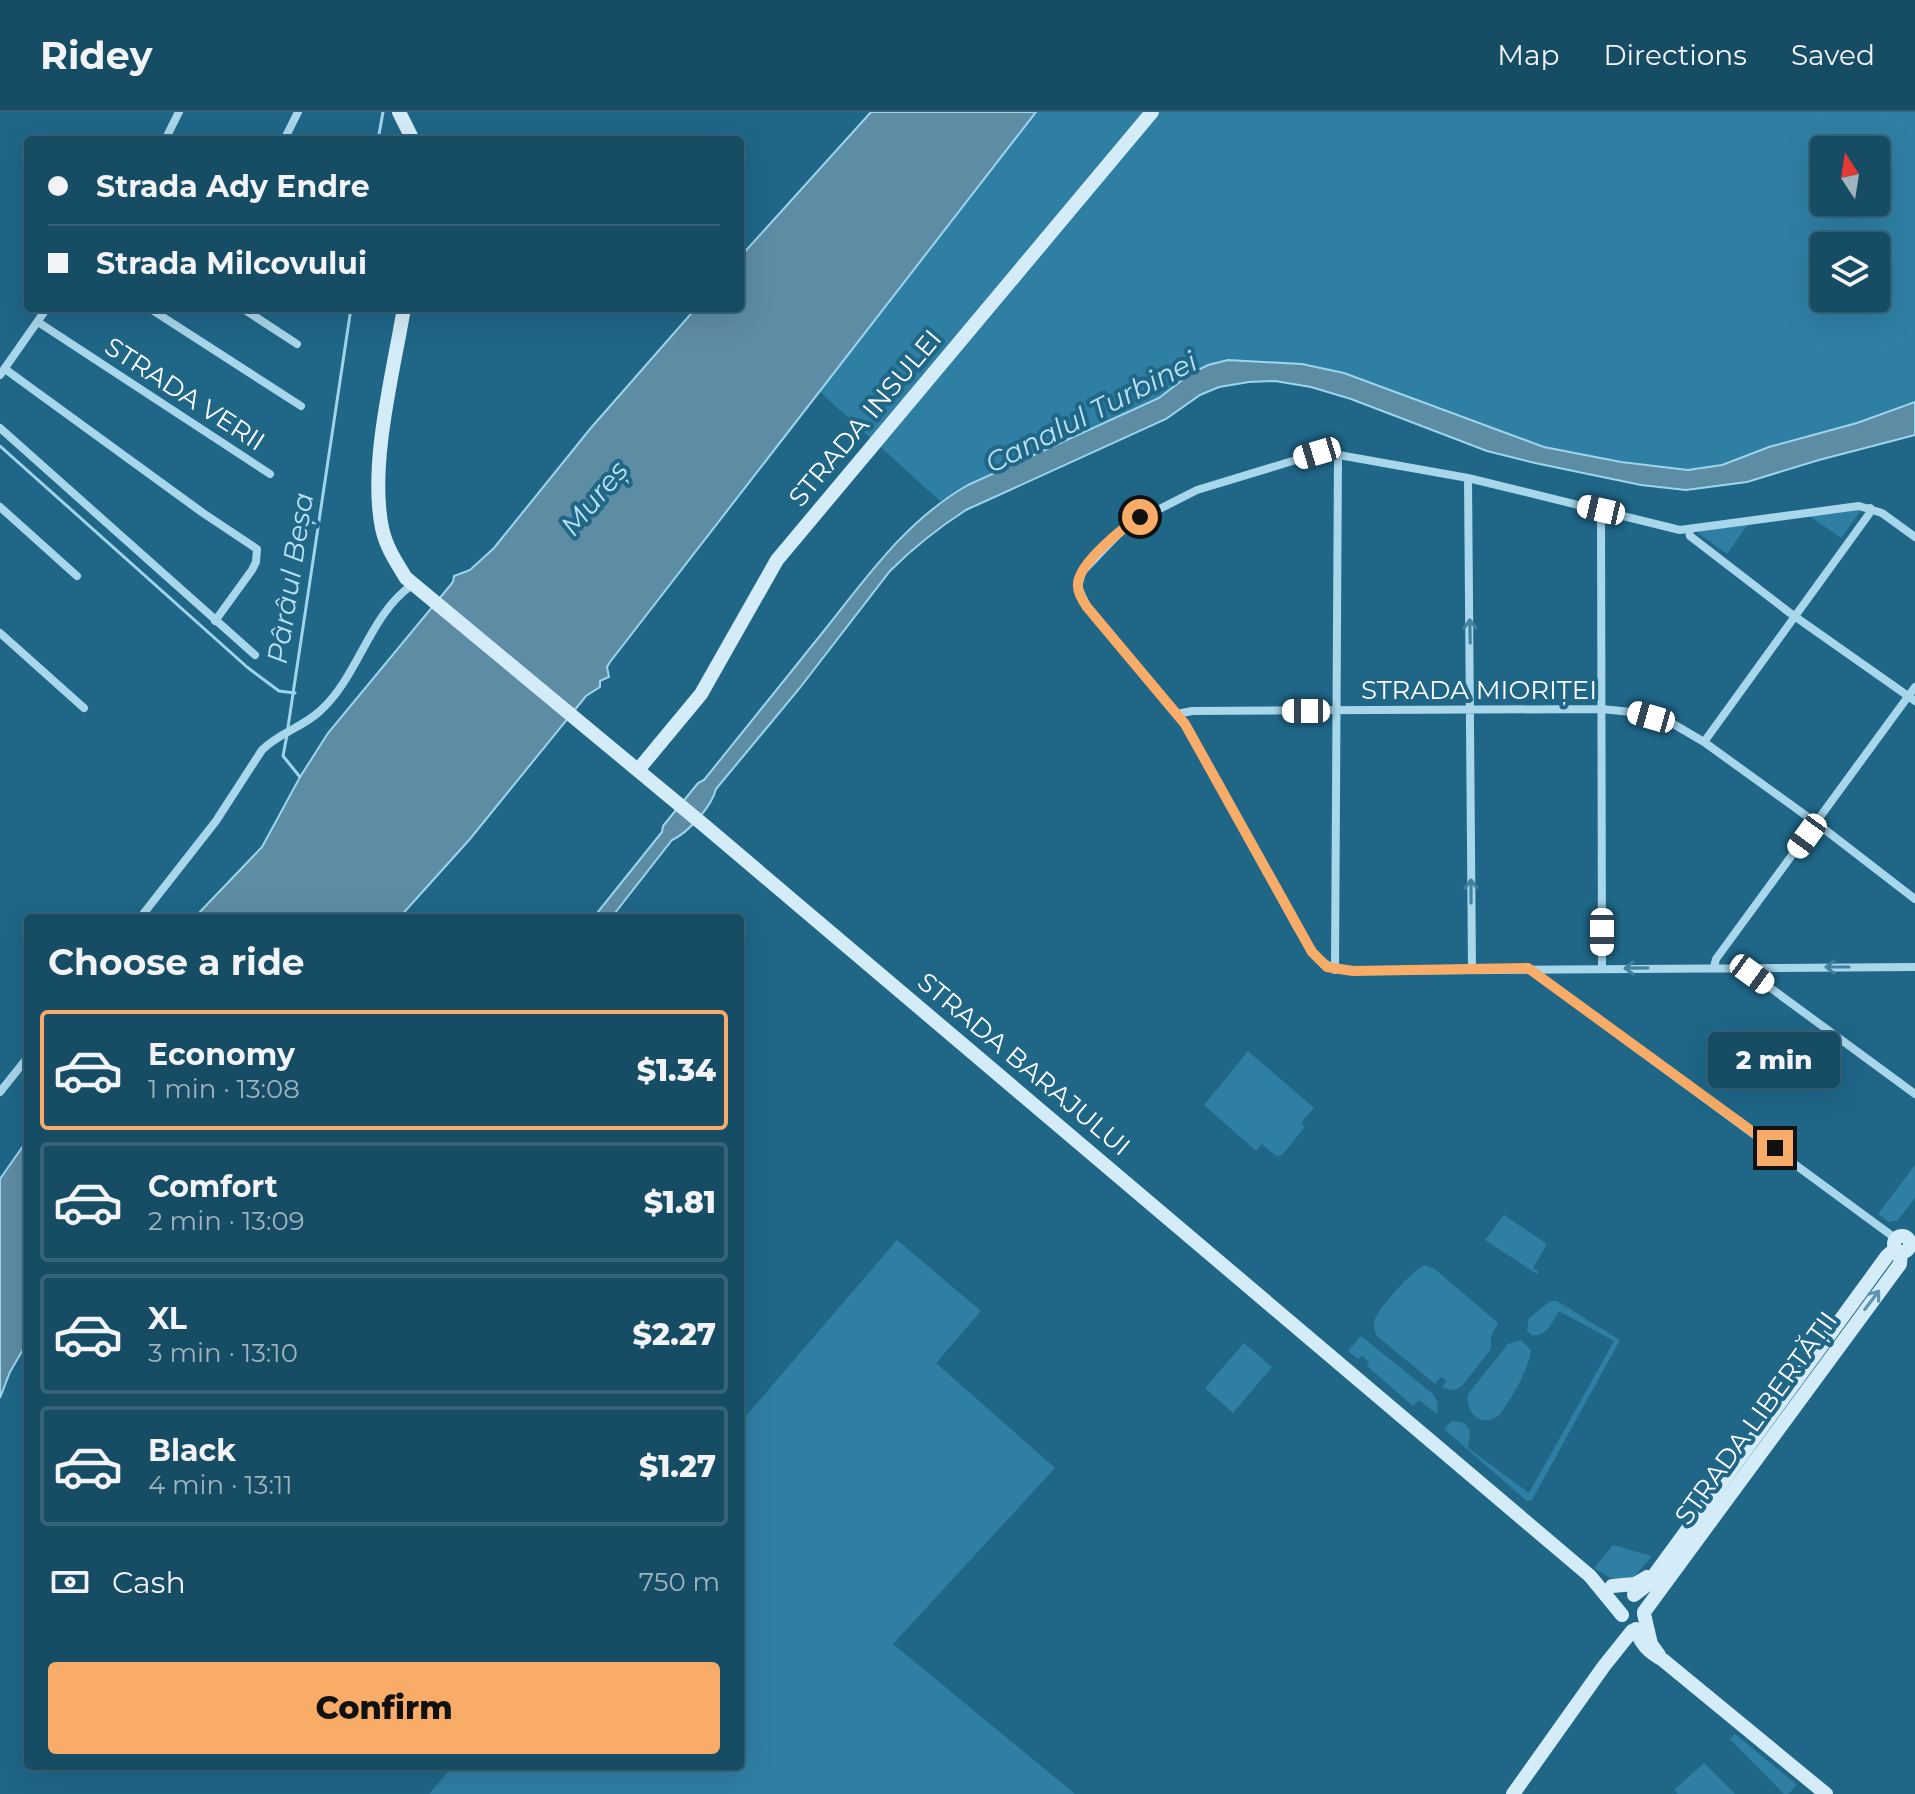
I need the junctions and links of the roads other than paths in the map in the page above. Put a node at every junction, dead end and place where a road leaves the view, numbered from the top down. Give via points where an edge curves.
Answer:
1 (179, 112) edge
2 (298, 112) edge
3 (1152, 112) edge
4 (402, 116) edge
5 (167, 136) edge
6 (286, 136) edge
7 (411, 136) edge
8 (44, 312) edge
9 (155, 312) edge
10 (248, 312) edge
11 (403, 312) edge
12 (38, 322) junction
13 (297, 344) dead end
14 (2, 372) edge
15 (301, 406) dead end
16 (0, 428) edge
17 (1338, 454) junction
18 (270, 474) dead end
19 (1468, 478) junction
20 (0, 507) edge
21 (1870, 508) junction
22 (1601, 510) junction
23 (1689, 530) junction
24 (1915, 537) edge
25 (77, 576) dead end
26 (417, 589) junction
27 (1796, 616) junction
28 (215, 621) junction
29 (0, 633) edge
30 (255, 655) dead end
31 (1915, 687) edge
32 (1912, 698) edge
33 (84, 708) dead end
34 (1471, 709) junction
35 (1601, 709) junction
36 (1338, 711) junction
37 (1177, 714) junction
38 (1704, 742) junction
39 (638, 770) junction
40 (1817, 823) junction
41 (1915, 899) edge
42 (143, 914) edge
43 (1714, 967) junction
44 (1742, 967) junction
45 (1915, 967) edge
46 (1528, 968) junction
47 (1472, 969) junction
48 (1602, 969) junction
49 (1335, 970) junction
50 (24, 1062) edge
51 (0, 1092) edge
52 (1915, 1094) edge
53 (1907, 1245) edge
54 (1665, 1560) junction
55 (1590, 1576) junction
56 (1612, 1586) junction
57 (1632, 1595) junction
58 (1644, 1613) junction
59 (1628, 1624) junction
60 (1649, 1652) junction
61 (1663, 1660) junction
62 (1606, 1663) junction
63 (1513, 1794) edge
64 (1826, 1794) edge

1 - 5 street
2 - 6 street
3 - 39 main road, STRADA INSULEI via 777,560 701,694
4 - 7 main road
8 - 12 street
9 - 15 street
10 - 13 street
11 - 26 main road, STRADA BARAJULUI via 378,466 378,498 393,558
12 - 14 street
12 - 18 street, STRADA VERII
14 - 28 street via 257,549 252,570
16 - 28 street
17 - 19 street
17 - 36 street
17 - 37 street via 1317,453 1178,498 1126,526 1082,572 1082,600
19 - 22 street
34 -> 19 street
20 - 25 street
21 - 23 street via 1851,505
21 - 24 street
21 - 27 street
22 - 23 street
22 - 35 street
23 - 27 street via 1690,536
26 - 39 main road, STRADA BARAJULUI
26 - 42 street via 392,603 320,712 270,742
27 - 32 street
27 - 38 street
28 - 30 street
29 - 33 street
31 - 32 street
32 - 40 street
34 - 35 street, STRADA MIORIȚEI
34 - 36 street, STRADA MIORIȚEI
47 -> 34 street
35 - 38 street, STRADA MIORIȚEI via 1670,722
35 - 48 street
36 - 37 street, STRADA MIORIȚEI
36 - 49 street
37 - 49 street via 1312,952
38 - 40 street, STRADA MIORIȚEI
39 - 55 main road, STRADA BARAJULUI
40 - 41 street, STRADA MIORIȚEI
40 - 43 street
43 - 44 street
43 -> 48 street
45 -> 44 street
44 - 52 street
46 - 47 street
46 - 48 street
46 - 53 street
47 - 49 street
50 - 51 street
53 - 54 main road, STRADA LIBERTĂȚII via 1887,1256
58 -> 53 main road, STRADA LIBERTĂȚII via 1900,1264
54 - 56 main road via 1635,1584
54 - 57 main road, STRADA LIBERTĂȚII via 1647,1585
55 - 56 main road, STRADA BARAJULUI
55 - 59 main road, STRADA BARAJULUI
56 - 57 main road, STRADA BARAJULUI
57 - 58 main road via 1642,1600
57 - 59 main road, STRADA LIBERTĂȚII via 1624,1601
58 - 59 main road, STRADA LIBERTĂȚII
58 - 61 main road via 1651,1644
59 - 60 main road, STRADA BARAJULUI
59 - 62 main road
60 - 61 main road
60 - 62 main road via 1627,1651
61 - 64 main road
62 - 63 main road

